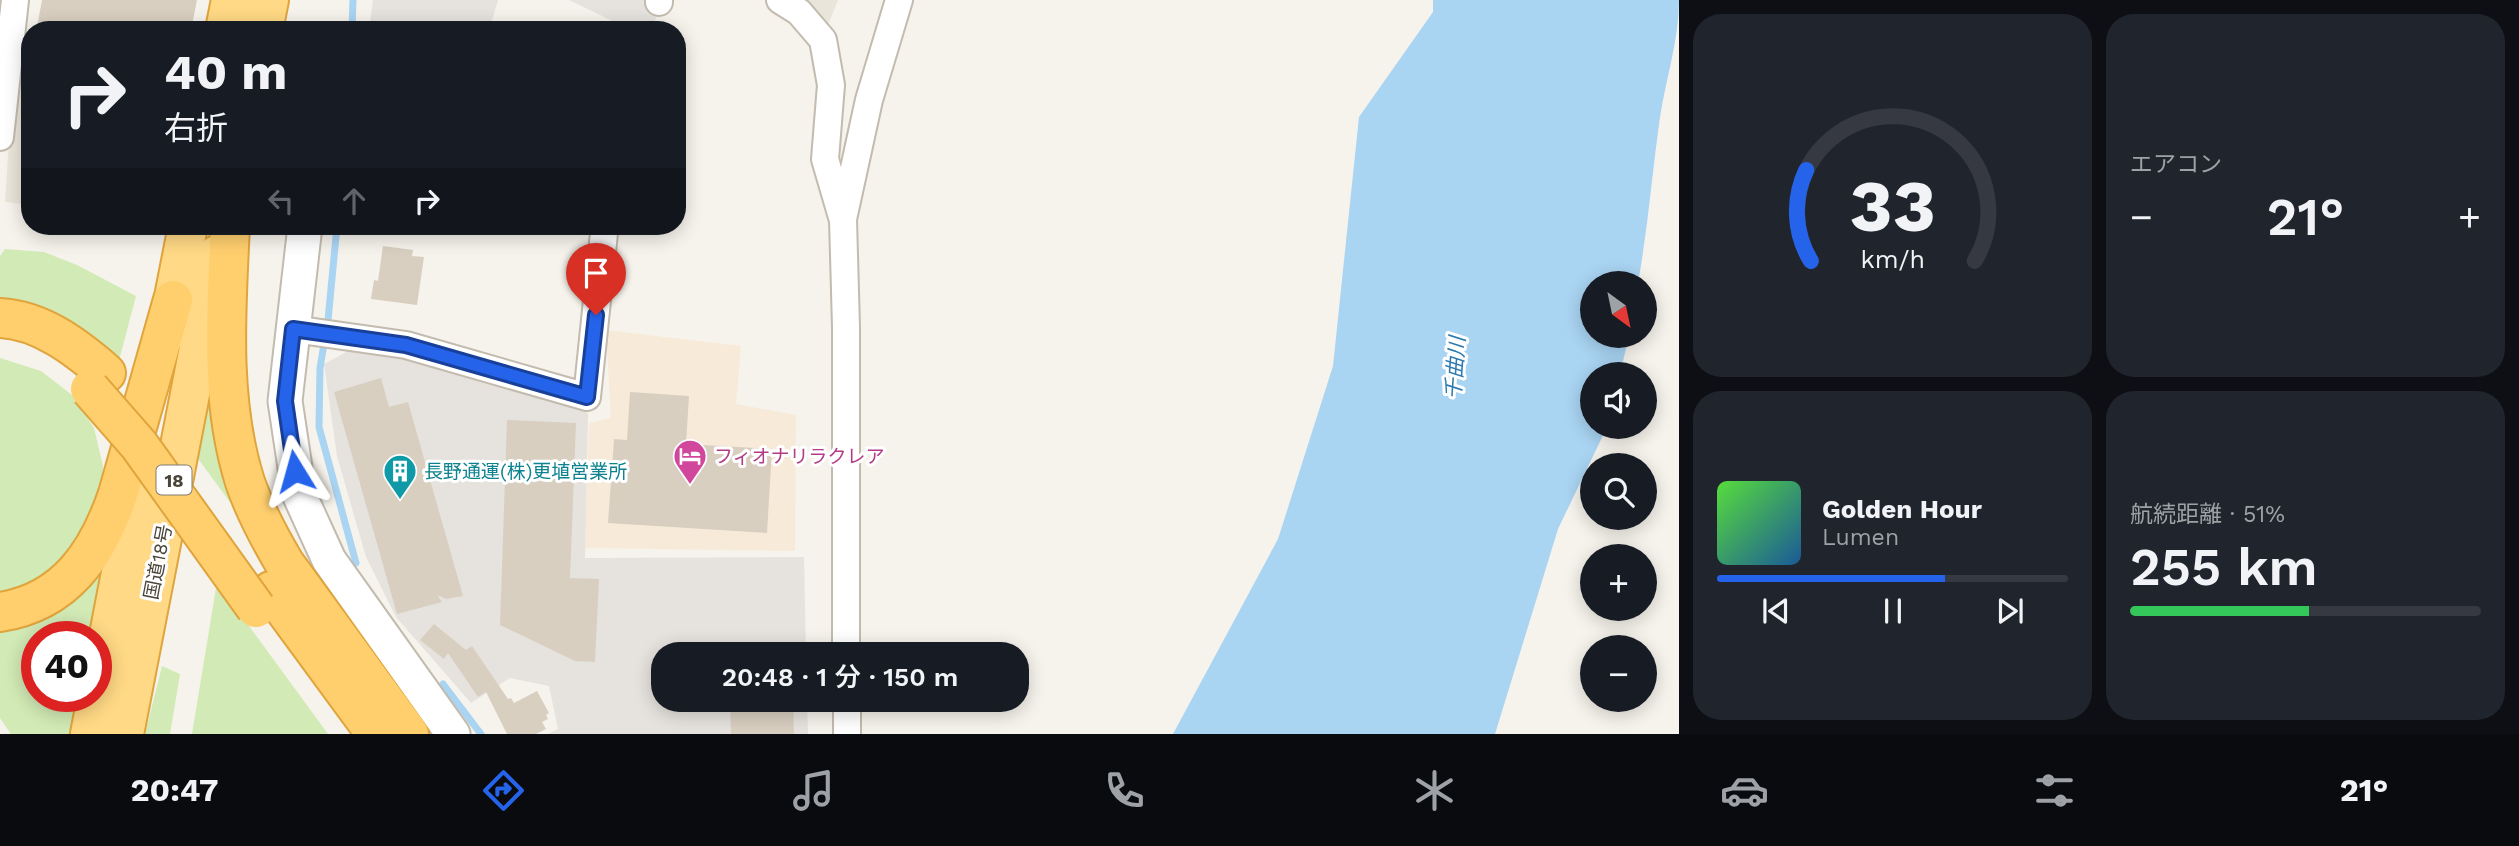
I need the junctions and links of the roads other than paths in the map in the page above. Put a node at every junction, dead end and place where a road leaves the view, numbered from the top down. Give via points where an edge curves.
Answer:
1 (15, 0) edge
2 (231, 0) edge
3 (780, 0) edge
4 (899, 0) edge
5 (227, 21) edge
6 (2, 102) edge
7 (0, 137) edge
8 (843, 219) junction
9 (186, 235) edge
10 (221, 235) edge
11 (230, 235) edge
12 (306, 235) edge
13 (604, 235) edge
14 (173, 300) junction
15 (0, 318) edge
16 (315, 333) junction
17 (0, 344) edge
18 (98, 381) junction
19 (264, 600) junction
20 (0, 612) edge
21 (846, 642) edge
22 (847, 712) edge
23 (90, 734) edge
24 (124, 734) edge
25 (350, 734) edge
26 (376, 734) edge
27 (409, 734) edge
28 (453, 734) edge
29 (847, 734) edge

1 - 6 street
2 - 5 highway
3 - 8 street via 799,12 823,40 831,85 825,159
4 - 8 street via 869,100
6 - 7 street
8 - 21 street
9 - 14 highway, 国道18号 / 18
10 - 24 highway, 国道18号 / 18
11 - 27 highway via 228,371 231,414 245,481 285,564
12 - 16 street
13 - 16 street via 587,397 406,345
14 - 20 highway via 118,494 97,547 63,584 39,599
14 - 23 highway, 国道18号 / 18
15 - 18 highway via 60,338 84,354
16 - 28 street via 285,401 299,494 328,559
17 - 18 highway via 41,354
18 - 19 highway, bridge via 139,445
19 - 25 highway
19 - 26 highway
22 - 29 street

